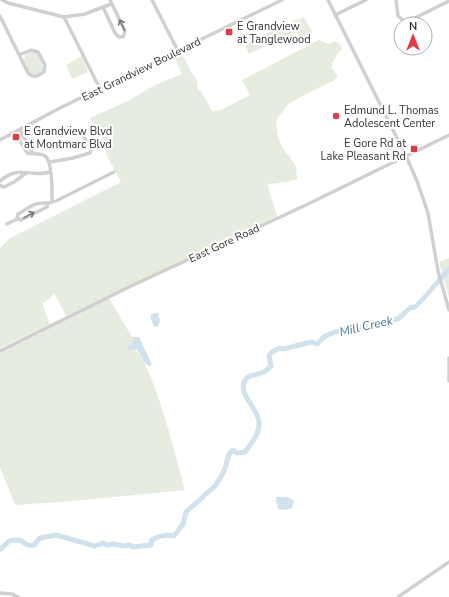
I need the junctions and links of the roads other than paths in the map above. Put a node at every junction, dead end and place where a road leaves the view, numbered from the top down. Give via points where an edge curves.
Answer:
1 (2, 0) edge
2 (152, 0) edge
3 (282, 0) edge
4 (328, 0) edge
5 (366, 0) edge
6 (396, 0) edge
7 (110, 2) edge
8 (449, 2) edge
9 (103, 7) junction
10 (335, 15) junction
11 (0, 16) edge
12 (64, 17) junction
13 (178, 51) junction
14 (19, 55) junction
15 (100, 89) junction
16 (20, 130) junction
17 (15, 132) junction
18 (82, 133) dead end
19 (449, 135) edge
20 (0, 140) edge
21 (34, 154) junction
22 (406, 156) junction
23 (50, 162) junction
24 (50, 172) junction
25 (114, 172) dead end
26 (26, 173) junction
27 (0, 181) edge
28 (0, 185) edge
29 (50, 203) junction
30 (17, 219) junction
31 (7, 224) dead end
32 (449, 310) edge
33 (0, 351) edge
34 (449, 358) edge
35 (449, 381) edge
36 (449, 562) edge
37 (0, 593) edge
38 (18, 597) edge
39 (398, 597) edge

1 - 12 street
2 - 13 street
3 - 13 street, East Grandview Boulevard
4 - 10 street
5 - 10 street
6 - 8 street via 398,16 401,20 407,21
7 - 9 street
9 -> 7 street via 115,33 121,37 125,31
9 - 12 street via 79,16
10 - 22 street
11 - 14 street
12 - 15 street
13 - 15 street, East Grandview Boulevard
14 - 14 street via 29,74 37,76 44,72 45,65 37,51 31,50
15 - 16 street, East Grandview Boulevard
16 - 17 street, East Grandview Boulevard
16 - 21 street
17 - 20 street, East Grandview Boulevard
17 - 21 street via 25,151
18 - 23 street via 91,150 90,153
19 - 22 street, East Gore Road
21 - 23 street via 45,155
22 - 32 street via 428,213 439,275
22 - 33 street, East Gore Road
23 - 24 street
24 - 26 street
24 - 29 street
25 - 29 street
26 - 27 street via 14,173
26 - 28 street via 6,186
30 -> 29 street via 21,220
29 - 30 street via 32,206 18,214
30 - 31 street
34 - 35 street
36 - 39 street
37 - 38 street

